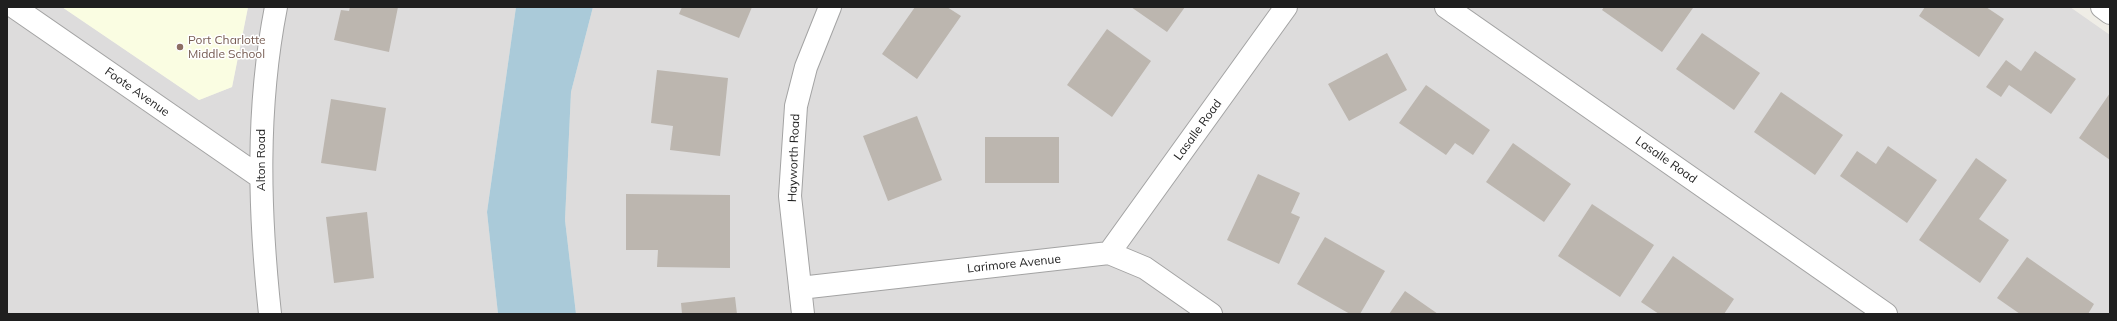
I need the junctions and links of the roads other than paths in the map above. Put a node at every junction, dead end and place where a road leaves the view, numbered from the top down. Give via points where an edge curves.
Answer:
1 (14, 7) edge
2 (276, 7) edge
3 (830, 7) edge
4 (1286, 7) edge
5 (1446, 7) edge
6 (2102, 7) edge
7 (2110, 13) edge
8 (260, 177) junction
9 (1109, 253) junction
10 (800, 288) junction
11 (270, 314) edge
12 (803, 314) edge
13 (1211, 314) edge
14 (1886, 314) edge

1 - 8 street, Foote Avenue
2 - 8 street, Alton Road via 271,29 261,124
3 - 10 street, Hayworth Road via 806,67 796,106 790,196
4 - 9 street, Lasalle Road
5 - 14 street, Lasalle Road
6 - 7 street
8 - 11 street, Alton Road
9 - 10 street, Larimore Avenue
9 - 13 street, Larimore Avenue via 1145,268
10 - 12 street, Hayworth Road

